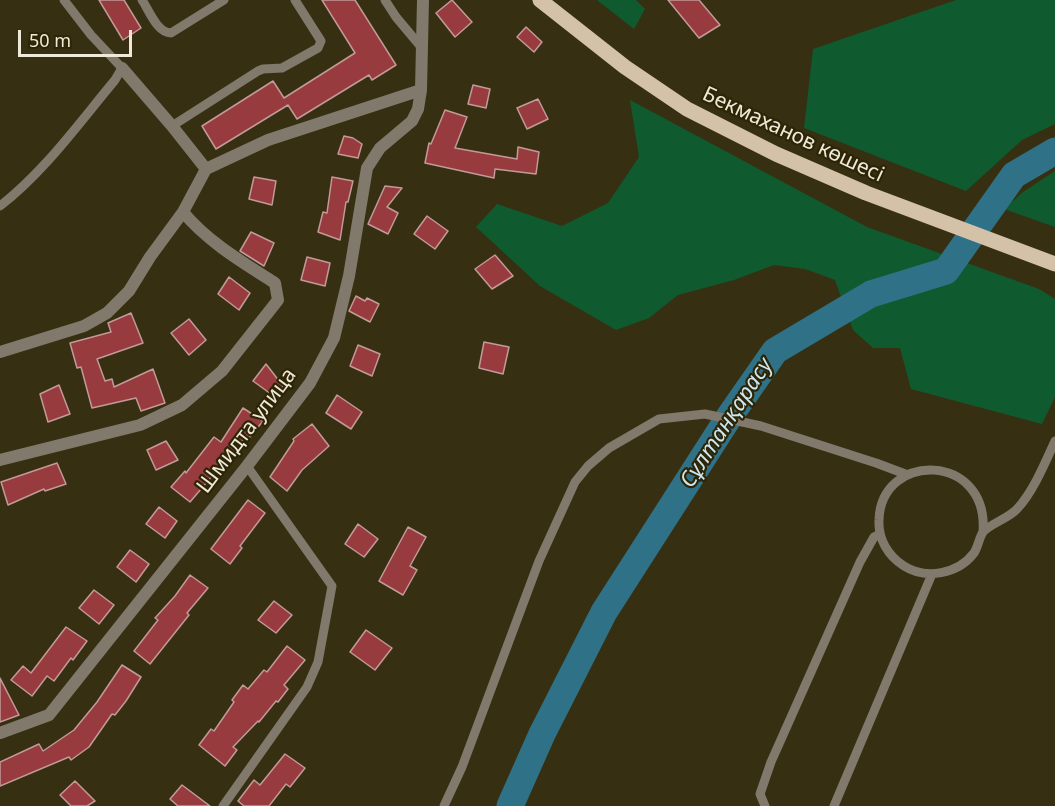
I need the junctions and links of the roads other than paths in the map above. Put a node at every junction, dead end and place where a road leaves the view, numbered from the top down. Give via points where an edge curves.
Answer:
1 (64, 0) edge
2 (142, 0) edge
3 (224, 0) edge
4 (294, 0) edge
5 (384, 0) edge
6 (423, 0) edge
7 (540, 0) edge
8 (422, 48) junction
9 (122, 68) junction
10 (421, 90) junction
11 (172, 126) junction
12 (206, 169) junction
13 (0, 206) edge
14 (183, 212) junction
15 (1054, 264) edge
16 (0, 352) edge
17 (1055, 441) edge
18 (0, 460) edge
19 (247, 466) junction
20 (908, 475) junction
21 (983, 532) junction
22 (880, 534) junction
23 (932, 574) junction
24 (0, 733) edge
25 (223, 806) edge
26 (444, 806) edge
27 (765, 806) edge
28 (834, 806) edge

1 - 9 lane
2 - 3 lane via 160,28 171,33
4 - 11 lane via 321,41 318,48 282,68 258,71
5 - 8 lane
6 - 8 street, Шмидта улица
7 - 15 main road, Бекмаханов көшесі via 625,67 687,109 866,193
8 - 10 street, Шмидта улица
9 - 11 street
9 - 13 lane via 38,174
10 - 12 street via 268,140
10 - 19 street, Шмидта улица via 412,121 380,148 367,168 334,338 310,383
11 - 12 street
12 - 14 street
14 - 16 street via 129,291 107,313 84,326
14 - 18 street via 235,258 275,282 278,300 222,371 182,405 140,425
17 - 21 lane via 1017,510
19 - 24 street, Шмидта улица via 49,715
19 - 25 lane via 332,586 318,662 307,687
20 - 21 lane via 931,469 963,480 978,498
20 - 22 lane via 898,481 884,500
20 - 26 lane via 761,426 705,414 659,419 609,448 575,482 543,551
21 - 23 lane via 980,544 965,562 955,569
22 - 23 lane via 899,563
22 - 27 lane via 874,537 860,561 771,762 760,794
23 - 28 lane

